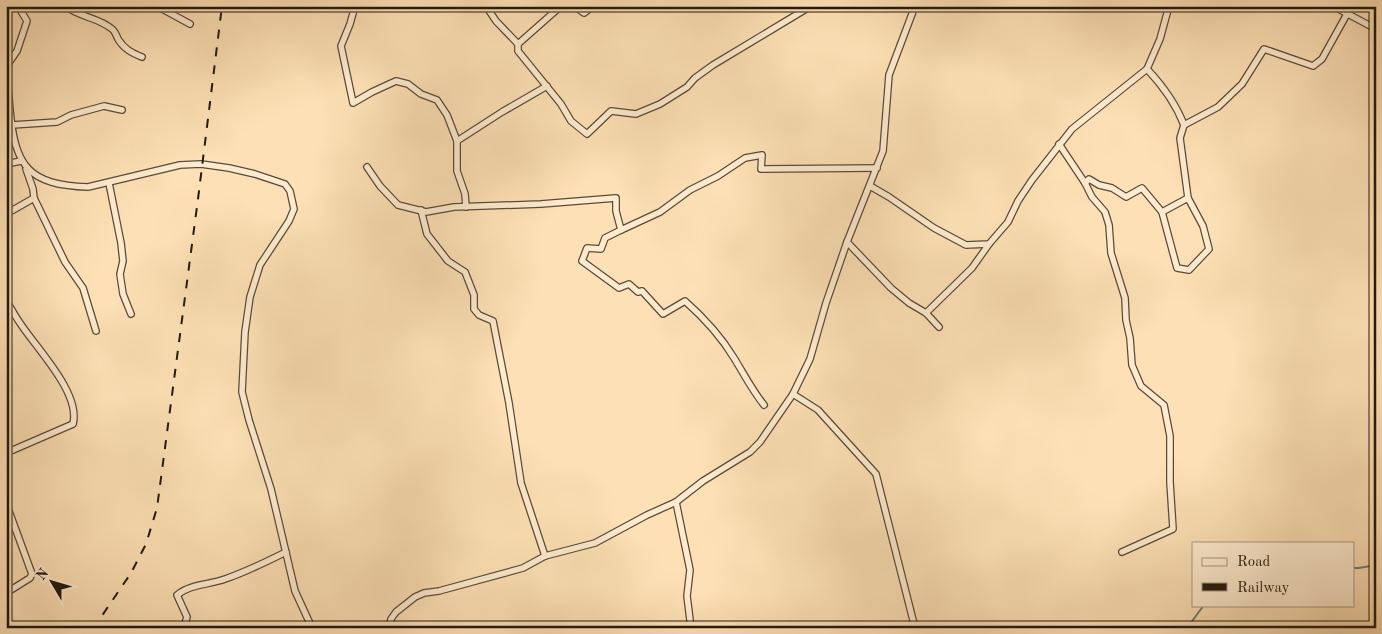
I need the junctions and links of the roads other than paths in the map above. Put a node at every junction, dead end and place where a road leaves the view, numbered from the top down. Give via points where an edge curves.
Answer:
1 (18, 6) edge
2 (66, 6) edge
3 (158, 6) edge
4 (355, 6) edge
5 (486, 6) edge
6 (561, 6) edge
7 (574, 6) edge
8 (593, 6) edge
9 (811, 6) edge
10 (915, 6) edge
11 (1169, 6) edge
12 (1333, 6) edge
13 (1347, 14) junction
14 (190, 24) dead end
15 (1376, 28) edge
16 (518, 44) junction
17 (142, 57) dead end
18 (6, 67) edge
19 (1147, 69) junction
20 (6, 80) edge
21 (547, 86) junction
22 (8, 104) edge
23 (122, 110) dead end
24 (12, 125) junction
25 (1184, 126) junction
26 (457, 141) junction
27 (1059, 144) junction
28 (21, 161) junction
29 (6, 164) edge
30 (25, 167) junction
31 (367, 167) dead end
32 (877, 168) junction
33 (1085, 183) junction
34 (109, 184) junction
35 (870, 186) junction
36 (34, 198) junction
37 (1188, 198) junction
38 (466, 207) junction
39 (421, 210) junction
40 (1162, 212) junction
41 (6, 214) edge
42 (621, 230) junction
43 (847, 242) junction
44 (989, 244) junction
45 (6, 300) edge
46 (926, 313) junction
47 (131, 314) dead end
48 (939, 327) dead end
49 (96, 330) dead end
50 (793, 394) junction
51 (764, 405) dead end
52 (6, 453) edge
53 (676, 502) junction
54 (6, 503) edge
55 (286, 552) junction
56 (1122, 552) dead end
57 (545, 556) junction
58 (6, 593) edge
59 (182, 628) edge
60 (312, 628) edge
61 (388, 628) edge
62 (691, 628) edge
63 (916, 628) edge

1 - 18 street via 27,21 17,51
2 - 17 street via 109,27 129,51
3 - 14 street
4 - 26 street via 341,46 353,103 396,81 408,84 437,100
5 - 16 street
6 - 16 street
7 - 8 street via 584,13
9 - 21 street via 713,64 687,87 660,104 636,114 611,111 587,134 571,121
10 - 32 street via 889,75 883,151
11 - 19 street
12 - 13 street
13 - 15 street
13 - 25 street via 1322,59 1313,66 1264,49 1242,84 1218,107
16 - 21 street via 518,51
19 - 25 street via 1161,84
19 - 27 street via 1072,129
20 - 22 street
21 - 26 street
22 - 24 street
23 - 24 street via 104,106 57,122
24 - 28 street
25 - 37 street via 1180,138
26 - 38 street via 457,172
27 - 33 street
27 - 44 street via 1018,201 1008,222
28 - 29 street
28 - 30 street
30 - 34 street via 43,179 75,187
30 - 36 street
31 - 39 street via 398,204
32 - 35 street
32 - 42 street via 761,169 762,155 745,158 660,212
33 - 40 street via 1089,179 1126,197 1142,188
33 - 56 street via 1105,212 1109,225 1111,253 1126,298 1132,365 1142,386 1164,405 1170,436 1173,529
34 - 47 street via 121,243 123,294
34 - 55 street via 180,165 201,164 256,174 284,184 290,191 294,209 260,265 252,289 244,332 242,369 242,392
35 - 43 street
35 - 44 street via 966,245
36 - 41 street
36 - 49 street via 65,262 83,288
37 - 40 street
37 - 40 street via 1203,226 1209,249 1189,270 1177,268
38 - 39 street
38 - 42 street via 616,198
39 - 57 street via 427,234 448,262 465,272 474,295 474,309 493,321 521,483
42 - 51 street via 605,238 601,249 587,248 582,261 618,288 629,284 638,292 642,291 663,314 685,301 734,357
43 - 46 street via 891,288
43 - 50 street via 810,359
44 - 46 street via 972,268
45 - 52 street via 67,390 75,418 73,424
46 - 48 street
50 - 53 street via 750,452
50 - 63 street via 807,401 826,418 878,479
53 - 57 street via 595,543
53 - 62 street via 690,570 687,596
54 - 58 street via 32,574
55 - 59 street via 223,580 183,590 177,595 187,617
55 - 60 street via 295,590
57 - 61 street via 523,568 415,597 396,612

